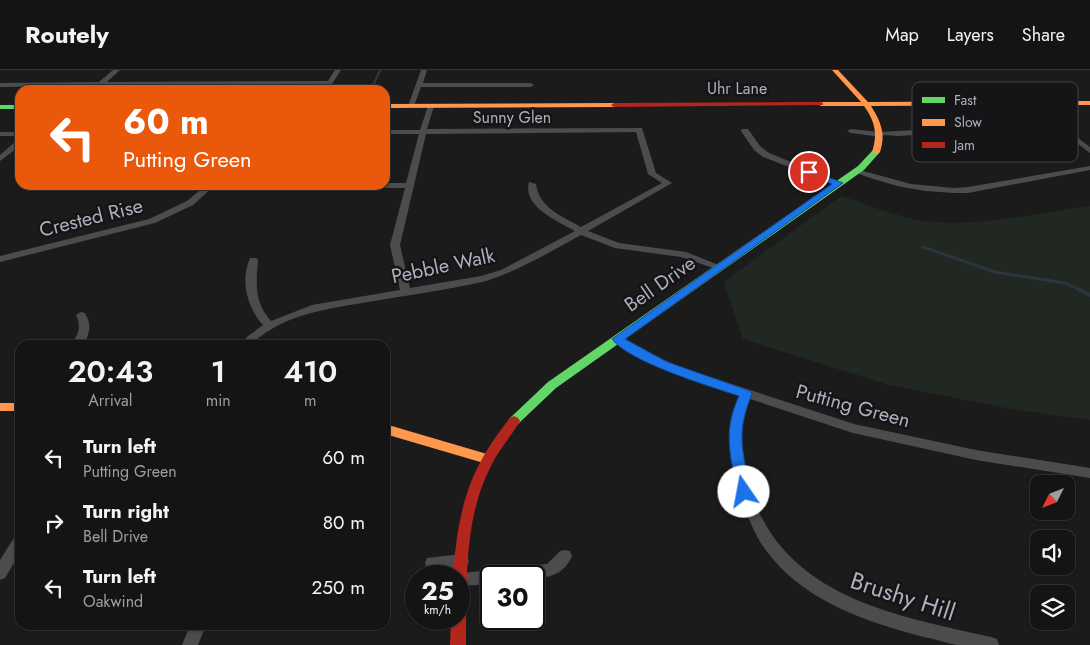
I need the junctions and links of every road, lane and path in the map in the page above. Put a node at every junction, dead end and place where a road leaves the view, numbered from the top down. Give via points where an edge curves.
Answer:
1 (117, 70) edge
2 (338, 70) edge
3 (424, 70) edge
4 (835, 70) edge
5 (100, 84) junction
6 (0, 85) edge
7 (419, 85) junction
8 (531, 85) dead end
9 (863, 103) junction
10 (912, 103) edge
11 (390, 106) edge
12 (411, 106) junction
13 (431, 106) junction
14 (0, 107) edge
15 (15, 107) edge
16 (745, 131) dead end
17 (851, 131) dead end
18 (390, 132) edge
19 (423, 132) junction
20 (912, 133) edge
21 (0, 134) edge
22 (15, 134) edge
23 (881, 134) junction
24 (1078, 143) edge
25 (15, 146) edge
26 (1090, 152) edge
27 (0, 159) edge
28 (1090, 168) edge
29 (856, 171) junction
30 (668, 183) joint
31 (839, 183) junction
32 (532, 184) dead end
33 (390, 185) edge
34 (410, 185) junction
35 (205, 190) edge
36 (581, 232) junction
37 (0, 259) edge
38 (253, 260) dead end
39 (718, 267) junction
40 (406, 292) junction
41 (81, 315) dead end
42 (270, 327) junction
43 (617, 339) junction
44 (80, 340) edge
45 (252, 340) edge
46 (746, 394) junction
47 (0, 407) edge
48 (15, 407) edge
49 (390, 430) edge
50 (487, 459) junction
51 (1090, 473) edge
52 (15, 548) edge
53 (565, 556) dead end
54 (462, 561) junction
55 (432, 563) dead end
56 (462, 565) edge
57 (545, 571) edge
58 (0, 573) edge
59 (196, 630) edge
60 (459, 630) edge
61 (190, 645) edge
62 (458, 645) edge
63 (991, 645) edge

1 - 5 street
2 - 5 street via 330,83
3 - 7 street
4 - 9 street
5 - 6 street
7 - 8 street
7 - 12 street
9 - 10 street, Uhr Lane
9 - 13 street, Uhr Lane
9 - 23 street via 878,123
11 - 12 street, Uhr Lane
12 - 13 street, Uhr Lane
13 - 19 street
14 - 15 street
16 - 31 street via 750,141 766,155
17 - 23 street
18 - 19 street, Sunny Glen
19 - 30 street, Sunny Glen via 638,130 652,174
19 - 34 street
20 - 23 street
21 - 22 street
23 - 29 street, Bell Drive via 873,157
24 - 26 street
25 - 27 street
28 - 29 street via 948,191 901,185
29 - 31 street, Bell Drive
30 - 36 street, Pebble Walk
31 - 39 street, Bell Drive
32 - 36 street via 542,208
33 - 34 street
34 - 40 street via 396,245
35 - 37 street, Crested Rise via 190,203 152,221
36 - 39 street via 605,243 683,254
36 - 40 street, Pebble Walk via 521,265 493,276
38 - 42 street via 251,302 256,313
39 - 43 street, Bell Drive
40 - 42 street, Pebble Walk via 318,307
41 - 44 street via 86,330
42 - 45 street, Pebble Walk
43 - 46 street, Putting Green via 663,365
43 - 50 street, Bell Drive via 533,401
46 - 51 street, Putting Green via 891,437 976,455
46 - 63 street, Brushy Hill via 737,414 734,437 744,492 763,533 800,578 869,614
47 - 48 street
49 - 50 street
50 - 54 street, Bell Drive via 466,519
52 - 58 street
53 - 57 street via 551,570
54 - 55 street
54 - 56 street, Bell Drive
59 - 61 street
60 - 62 street, Bell Drive

